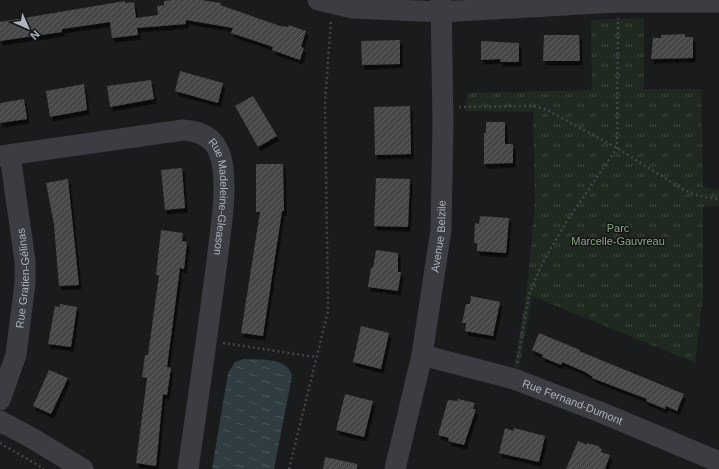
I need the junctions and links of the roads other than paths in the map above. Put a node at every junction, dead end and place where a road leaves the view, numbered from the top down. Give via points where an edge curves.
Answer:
1 (318, 0) edge
2 (617, 1) edge
3 (719, 2) edge
4 (441, 6) edge
5 (5, 155) edge
6 (422, 355) junction
7 (0, 400) edge
8 (0, 421) edge
9 (719, 462) edge
10 (83, 469) edge
11 (188, 469) edge
12 (395, 469) edge

1 - 4 street via 359,9
2 - 3 street
2 - 4 street
4 - 6 street, Avenue Belzile via 441,230
5 - 7 street, Rue Gratien-Gélinas via 25,261 25,284 16,355
5 - 11 street, Rue Madeleine-Gleason via 183,130 197,131 213,141 220,153 223,206
6 - 9 street, Rue Fernand-Dumont via 514,379
6 - 12 street, Avenue Belzile
8 - 10 street

